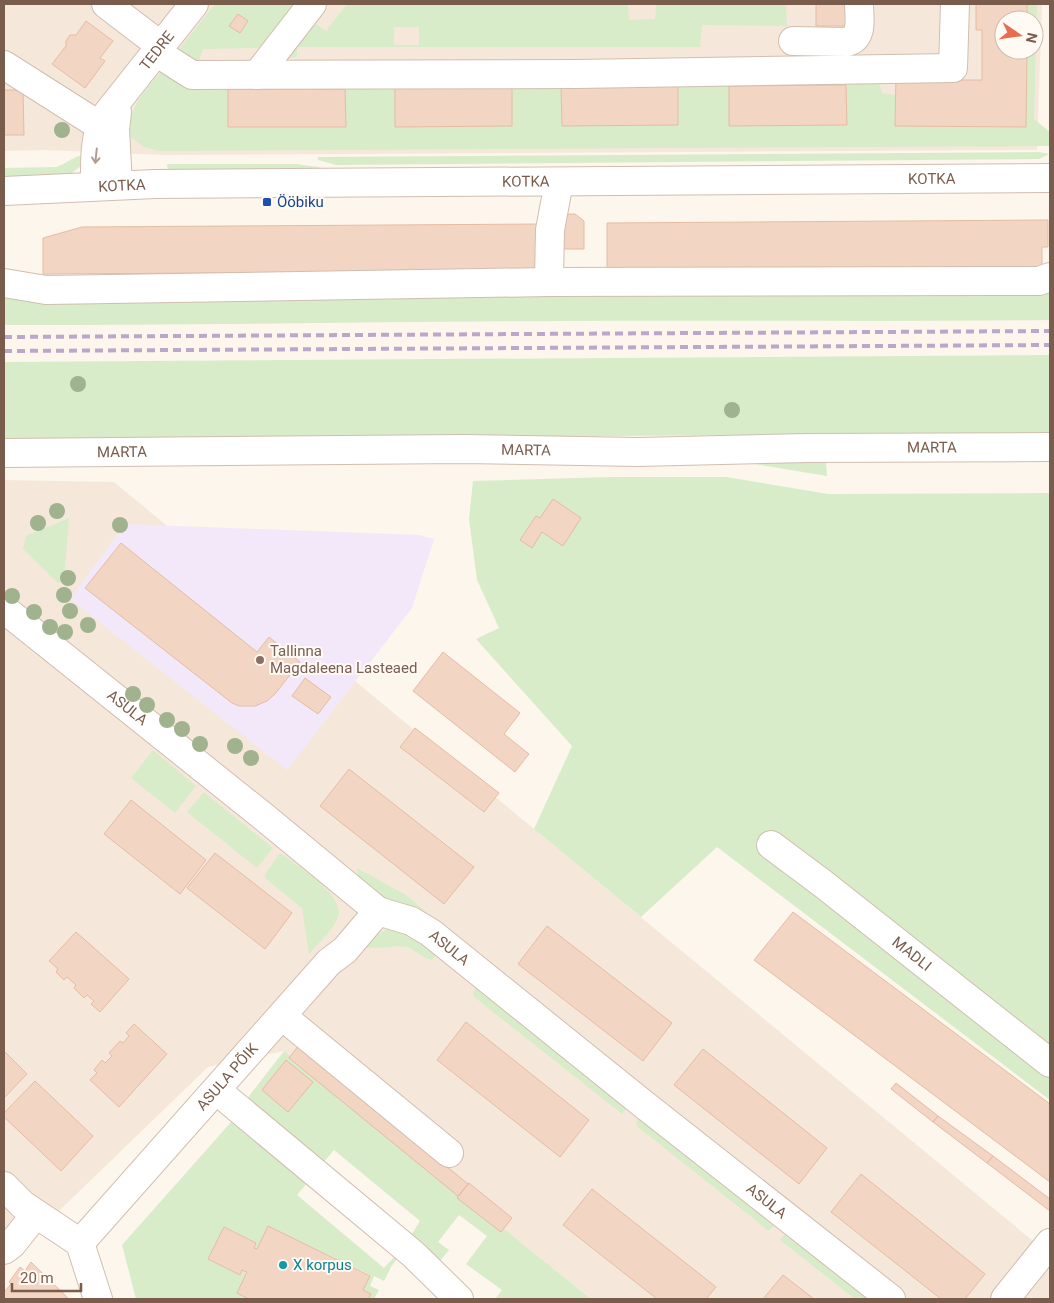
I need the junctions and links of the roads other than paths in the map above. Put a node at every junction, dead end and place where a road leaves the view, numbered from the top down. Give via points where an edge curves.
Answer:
1 (106, 4) edge
2 (194, 4) edge
3 (312, 4) edge
4 (859, 4) edge
5 (955, 4) edge
6 (793, 41) dead end
7 (158, 49) junction
8 (6, 71) edge
9 (257, 75) junction
10 (120, 98) junction
11 (100, 126) junction
12 (1050, 178) edge
13 (558, 182) junction
14 (106, 186) junction
15 (4, 190) edge
16 (1050, 277) edge
17 (549, 282) junction
18 (4, 283) edge
19 (1050, 447) edge
20 (4, 453) edge
21 (4, 609) edge
22 (771, 845) dead end
23 (378, 911) junction
24 (282, 1016) junction
25 (1050, 1063) edge
26 (216, 1090) junction
27 (449, 1153) dead end
28 (4, 1186) edge
29 (36, 1214) junction
30 (80, 1243) junction
31 (1050, 1243) edge
32 (4, 1250) edge
33 (98, 1299) edge
34 (459, 1299) edge
35 (891, 1299) edge
36 (1005, 1299) edge

1 - 7 street
2 - 7 street, TEDRE
3 - 9 street
4 - 6 street via 859,27 853,41
5 - 9 street via 953,68
7 - 9 street via 192,75
7 - 10 street, TEDRE
8 - 11 street
10 - 11 street, TEDRE
10 - 14 street, TEDRE
11 -> 14 street, TEDRE via 95,160
12 - 13 street, KOTKA
13 - 14 street, KOTKA
13 - 17 street via 550,230
14 - 15 street, KOTKA
16 - 17 street via 1039,281 990,282
17 - 18 street via 46,290
19 - 20 street, MARTA via 638,452 463,449
21 - 23 street, ASULA
22 - 25 street, MADLI
23 - 24 street, ASULA PÕIK
23 - 35 street, ASULA via 412,920 430,933
24 - 26 street, ASULA PÕIK
24 - 27 street
26 - 30 street, ASULA PÕIK
26 - 34 street via 413,1254
28 - 29 street
29 - 30 street
29 - 32 street
30 - 33 street
31 - 36 street

